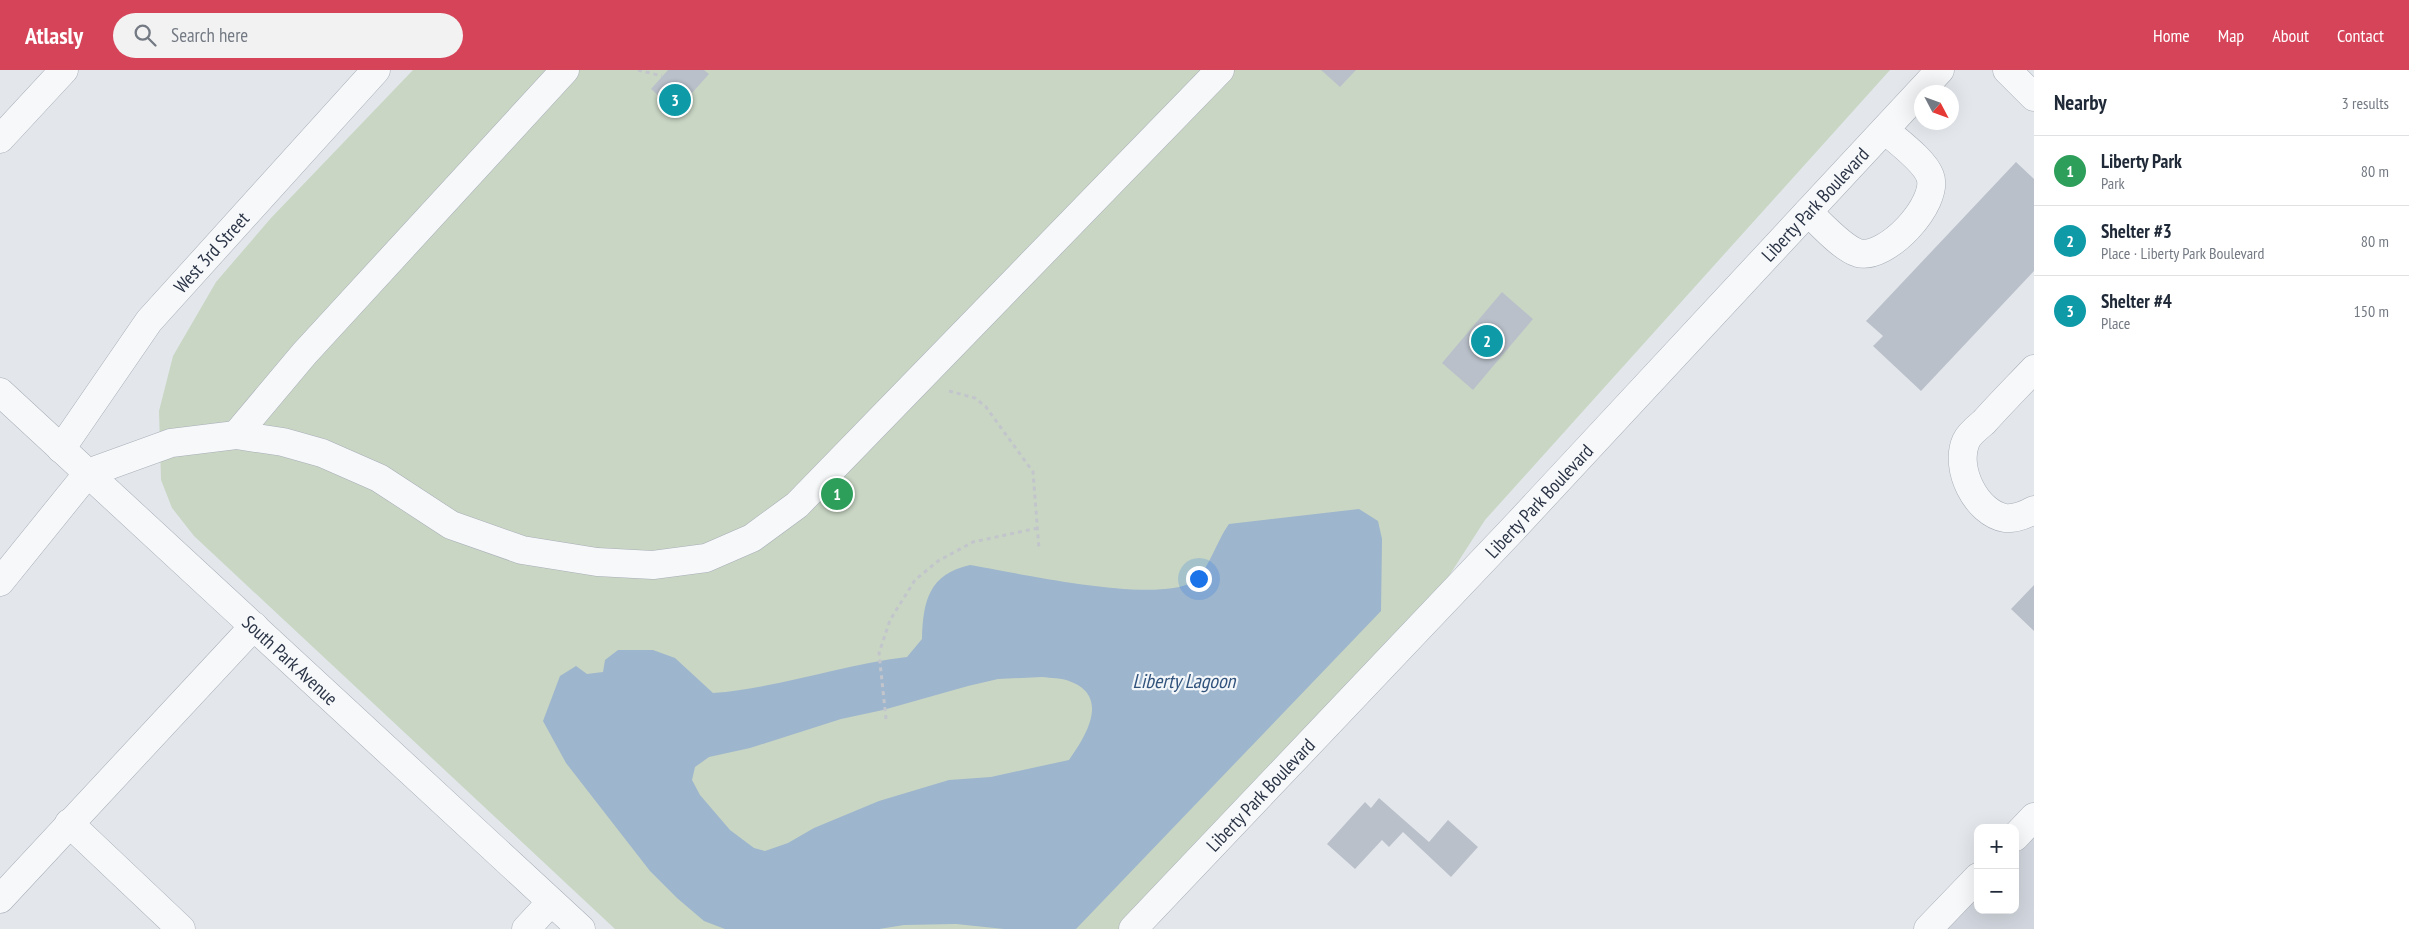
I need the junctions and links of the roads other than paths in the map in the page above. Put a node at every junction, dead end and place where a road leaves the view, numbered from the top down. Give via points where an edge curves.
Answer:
1 (64, 70) edge
2 (565, 70) edge
3 (1220, 70) edge
4 (1940, 70) edge
5 (2007, 70) edge
6 (368, 73) edge
7 (2034, 97) edge
8 (1885, 130) junction
9 (0, 139) edge
10 (1808, 212) junction
11 (2034, 369) edge
12 (0, 392) edge
13 (236, 435) junction
14 (61, 449) junction
15 (88, 473) junction
16 (2034, 510) edge
17 (0, 582) edge
18 (254, 626) junction
19 (2034, 817) edge
20 (69, 823) junction
21 (2019, 833) edge
22 (1974, 881) edge
23 (0, 898) edge
24 (551, 902) junction
25 (181, 929) edge
26 (526, 929) edge
27 (581, 929) edge
28 (1133, 929) edge
29 (1928, 929) edge

1 - 9 street
2 - 13 street via 304,354
3 - 13 street via 797,505 752,538 706,558 653,565 597,562 522,550 451,525 379,478 322,453 283,442
4 - 8 street, Liberty Park Boulevard
5 - 7 street
6 - 14 street, West 3rd Street via 149,321
8 - 10 street, Liberty Park Boulevard
8 - 10 street via 1924,165 1930,176 1932,188 1928,202 1918,215 1890,244 1872,253 1858,253 1845,246
10 - 28 street, Liberty Park Boulevard
11 - 16 street via 1966,440 1962,458 1965,480 1990,510 2005,518 2023,517
12 - 14 street, South Park Avenue
13 - 15 street via 171,443
14 - 15 street, South Park Avenue
15 - 17 street
15 - 18 street, South Park Avenue
18 - 20 street
18 - 24 street, South Park Avenue
19 - 21 street
20 - 23 street
20 - 25 street
22 - 29 street
24 - 26 street
24 - 27 street, South Park Avenue

